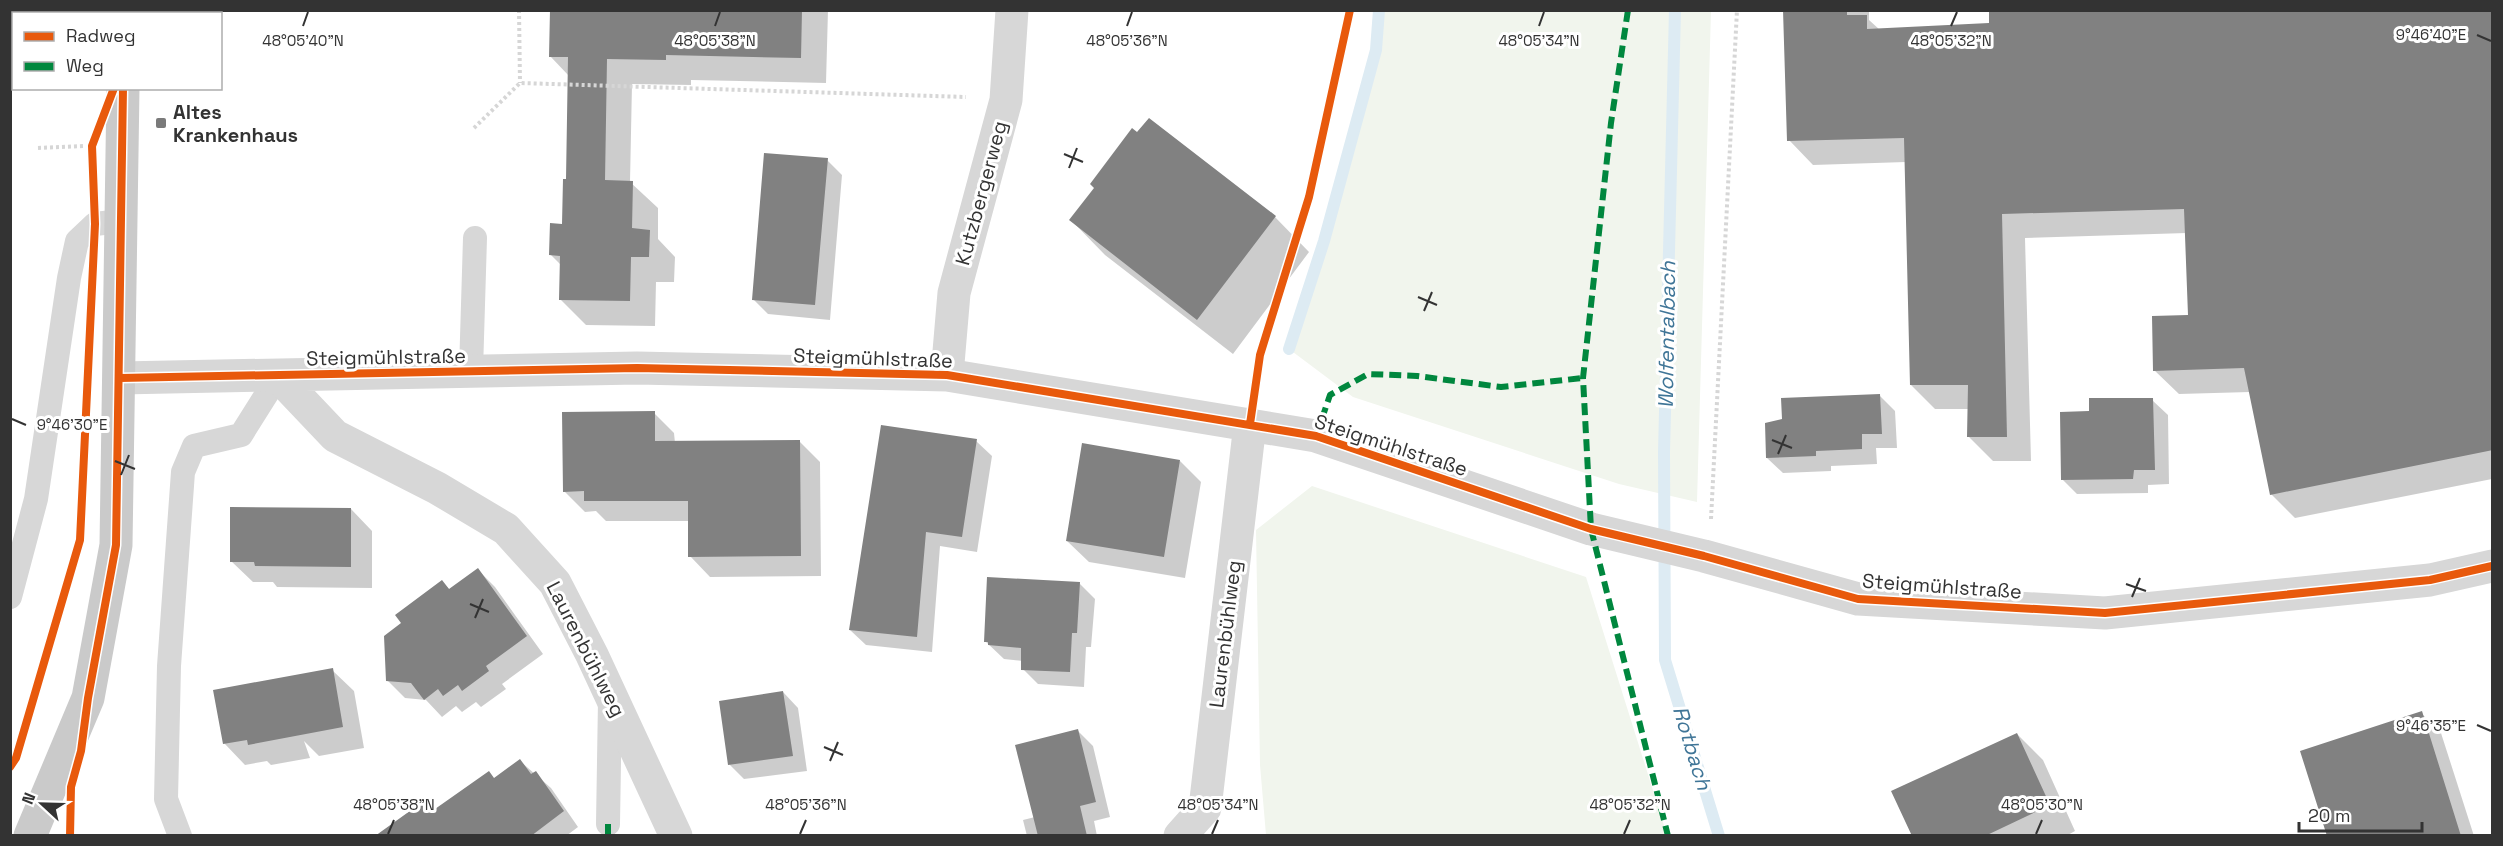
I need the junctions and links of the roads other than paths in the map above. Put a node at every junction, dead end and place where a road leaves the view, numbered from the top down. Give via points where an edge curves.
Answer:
1 (1012, 10) edge
2 (123, 90) edge
3 (121, 221) junction
4 (475, 238) dead end
5 (471, 371) junction
6 (947, 375) junction
7 (278, 376) junction
8 (120, 378) junction
9 (1250, 424) junction
10 (2493, 566) edge
11 (10, 597) edge
12 (610, 694) junction
13 (608, 824) dead end
14 (30, 836) edge
15 (180, 836) edge
16 (676, 836) edge
17 (1180, 836) edge

1 - 6 street, Kutzbergerweg via 1006,100 954,293
2 - 3 main road
3 - 8 main road
3 - 11 lane via 95,224 77,241 36,499
4 - 5 lane
5 - 6 street, Steigmühlstraße via 637,368
5 - 7 street, Steigmühlstraße
6 - 9 street, Steigmühlstraße
7 - 8 street, Steigmühlstraße
7 - 12 street, Laurenbühlweg via 335,436 437,488 506,529 555,583
7 - 15 lane via 241,435 194,446 183,472 169,666 166,799
8 - 14 main road via 116,545 88,698
9 - 10 street, Steigmühlstraße via 1316,436 1591,529 1858,599 2105,613 2430,580
9 - 17 street, Laurenbühlweg via 1205,808
12 - 13 lane
12 - 16 street, Laurenbühlweg

